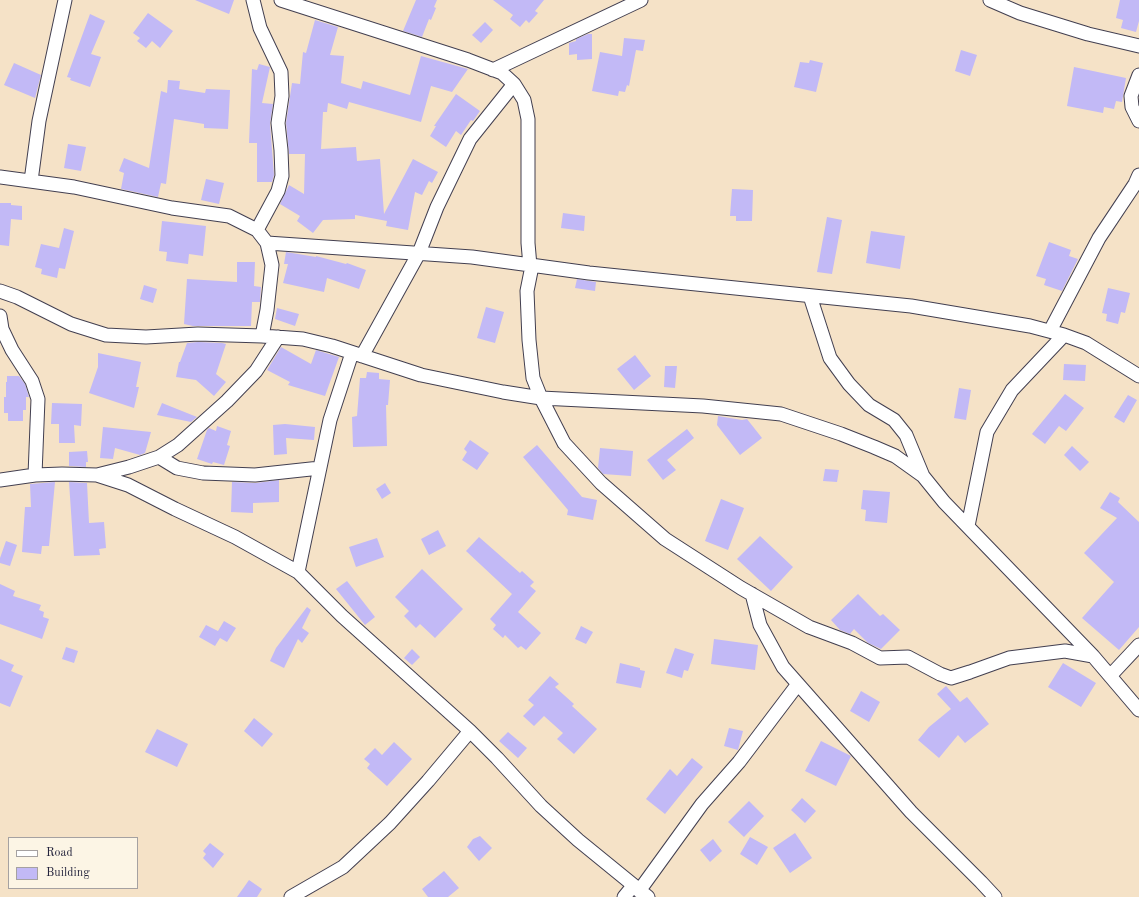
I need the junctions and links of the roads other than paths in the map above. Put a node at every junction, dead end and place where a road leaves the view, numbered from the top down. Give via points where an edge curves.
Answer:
1 (65, 0) edge
2 (253, 0) edge
3 (281, 0) edge
4 (640, 0) edge
5 (990, 0) edge
6 (1139, 46) edge
7 (493, 70) junction
8 (1139, 76) edge
9 (514, 84) junction
10 (1139, 122) edge
11 (1139, 175) edge
12 (0, 177) edge
13 (31, 181) junction
14 (258, 230) junction
15 (268, 243) junction
16 (419, 253) junction
17 (531, 266) junction
18 (0, 291) edge
19 (810, 296) junction
20 (0, 316) edge
21 (1050, 331) junction
22 (1064, 335) junction
23 (262, 336) junction
24 (278, 337) junction
25 (357, 354) junction
26 (1139, 376) edge
27 (541, 398) junction
28 (159, 457) junction
29 (320, 468) junction
30 (98, 474) junction
31 (35, 476) junction
32 (923, 476) junction
33 (0, 480) edge
34 (968, 526) junction
35 (298, 572) junction
36 (752, 594) junction
37 (1139, 645) edge
38 (1093, 656) junction
39 (1110, 676) junction
40 (798, 684) junction
41 (1139, 710) edge
42 (470, 731) junction
43 (640, 891) edge
44 (291, 897) edge
45 (624, 897) edge
46 (994, 897) edge

1 - 13 street via 39,121
2 - 14 street via 260,28 281,72 282,96 278,123 282,176 278,191
3 - 7 street via 461,57
4 - 7 street
5 - 6 street via 1020,13 1088,34
7 - 9 street via 502,73
8 - 10 street via 1131,96 1132,107
9 - 16 street via 470,139 437,207
9 - 17 street via 524,100 528,119 528,243
11 - 21 street via 1099,238
12 - 13 street
13 - 14 street via 74,187 172,208 229,216
14 - 15 street
15 - 16 street
15 - 23 street via 272,265 268,310
16 - 17 street via 472,257
16 - 25 street
17 - 19 street
17 - 27 street via 527,291 529,340 532,378
18 - 23 street via 71,324 106,335
19 - 21 street via 911,306
19 - 32 street via 830,358 849,384 870,405 894,420 906,435
20 - 31 street via 2,330 32,381 38,399
21 - 22 street
22 - 26 street via 1086,343
22 - 34 street via 1012,390 987,432
23 - 24 street
24 - 25 street via 303,339
24 - 28 street via 256,371 227,401 178,445
25 - 27 street via 421,375
25 - 29 street via 330,420
27 - 32 street via 703,406 781,414 874,447 894,456
27 - 36 street via 564,443 601,483 665,539
28 - 29 street via 178,468 204,473 255,476
28 - 30 street
29 - 35 street
30 - 31 street
30 - 35 street via 128,485 235,537
31 - 33 street
32 - 34 street
34 - 38 street
35 - 42 street via 342,616
36 - 38 street via 809,627 852,643 880,658 908,657 951,678 1009,658 1065,651
36 - 40 street via 760,625 783,667
37 - 39 street
38 - 39 street
39 - 41 street
40 - 43 street via 739,762 702,804
40 - 46 street via 911,812
42 - 43 street via 541,806
42 - 44 street via 390,823 343,867
43 - 45 street

